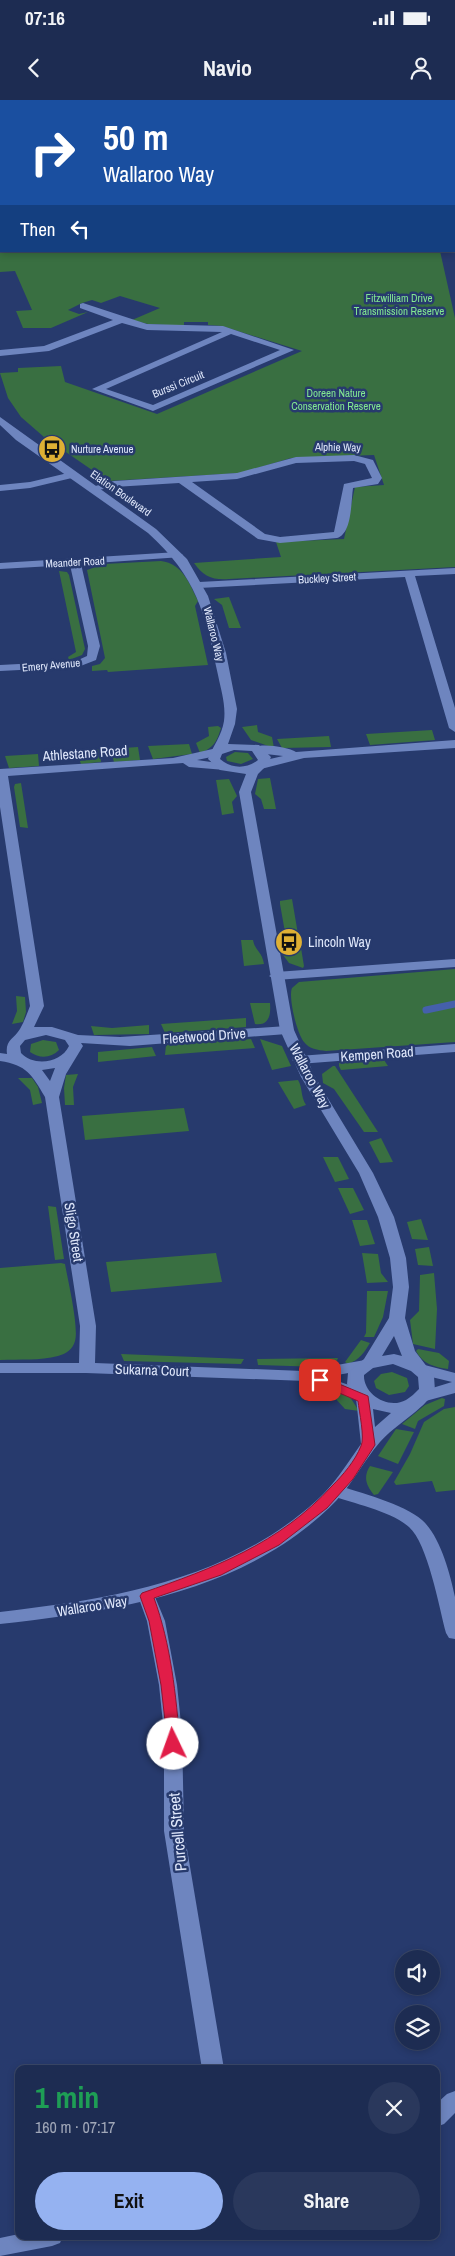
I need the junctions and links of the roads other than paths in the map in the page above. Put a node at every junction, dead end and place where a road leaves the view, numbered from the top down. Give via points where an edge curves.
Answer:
1 (83, 306) dead end
2 (121, 320) junction
3 (231, 331) junction
4 (0, 353) edge
5 (0, 420) edge
6 (72, 474) junction
7 (182, 480) junction
8 (0, 488) edge
9 (92, 488) junction
10 (177, 554) junction
11 (75, 562) junction
12 (0, 566) edge
13 (455, 570) edge
14 (409, 573) junction
15 (199, 585) junction
16 (0, 668) edge
17 (450, 696) edge
18 (230, 722) junction
19 (455, 728) edge
20 (455, 744) edge
21 (256, 749) junction
22 (218, 751) junction
23 (304, 754) junction
24 (173, 762) junction
25 (259, 766) junction
26 (223, 767) junction
27 (0, 773) edge
28 (245, 792) junction
29 (455, 963) edge
30 (276, 976) junction
31 (37, 1006) junction
32 (287, 1030) junction
33 (67, 1035) junction
34 (21, 1037) junction
35 (120, 1042) junction
36 (0, 1046) edge
37 (455, 1048) edge
38 (0, 1058) edge
39 (70, 1058) junction
40 (299, 1060) junction
41 (23, 1062) junction
42 (52, 1097) junction
43 (397, 1318) junction
44 (367, 1364) junction
45 (0, 1368) edge
46 (86, 1368) junction
47 (419, 1368) junction
48 (303, 1376) junction
49 (455, 1378) edge
50 (455, 1387) edge
51 (362, 1397) junction
52 (419, 1400) junction
53 (369, 1445) junction
54 (336, 1491) junction
55 (147, 1596) junction
56 (0, 1618) edge
57 (455, 1634) edge
58 (212, 2065) edge
59 (455, 2100) edge
60 (440, 2114) edge
61 (35, 2240) edge
62 (0, 2248) edge

1 - 2 street, Burssi Circuit
2 - 3 street, Burssi Circuit via 147,328
2 - 4 street via 46,349
3 - 3 street, Burssi Circuit via 289,350 157,408 148,408 97,389
5 - 6 street, Elation Boulevard
6 - 8 street via 30,485
6 - 9 street, Elation Boulevard
7 - 7 street, Alphie Way via 244,475 296,460 354,458 369,462 377,478 374,482 348,486 338,535 273,540 258,535
7 - 9 street, Alphie Way
9 - 10 street, Elation Boulevard via 152,531
10 - 11 street, Meander Road
10 - 15 street, Wallaroo Way
11 - 12 street, Meander Road
11 - 16 street, Emery Avenue via 94,646 92,658 78,664
13 - 14 street, Buckley Street
14 - 15 street, Buckley Street
14 - 17 street
15 - 18 street, Wallaroo Way via 217,636
17 - 19 street
18 - 21 street via 238,735
18 - 22 street, Wallaroo Way
20 - 23 street
21 - 22 street, Athlestane Road via 233,746
21 - 23 street
21 - 25 street via 265,757
22 - 24 street, Athlestane Road
22 - 26 street via 214,760
23 - 25 street
24 - 26 street, Athlestane Road
24 - 27 street, Athlestane Road
25 - 26 street, Athlestane Road via 241,770
25 - 28 street via 252,773
26 - 28 street
27 - 31 street
28 - 30 street, Wallaroo Way
29 - 30 street
30 - 32 street, Wallaroo Way
31 - 33 street via 53,1025
31 - 34 street
32 - 35 street, Fleetwood Drive
32 - 40 street, Wallaroo Way
33 - 34 street, Fleetwood Drive via 48,1030
33 - 35 street, Fleetwood Drive
33 - 39 street via 76,1046
34 - 36 street
34 - 41 street via 13,1051
35 - 39 street, Fleetwood Drive
37 - 40 street, Kempen Road
38 - 41 street
39 - 41 street, Fleetwood Drive via 52,1065
39 - 42 street, Sligo Street via 59,1074
40 - 43 street, Wallaroo Way via 356,1153 386,1218 400,1274 401,1298
41 - 42 street, Sligo Street via 38,1075
42 - 46 street, Sligo Street via 88,1326
43 - 44 street, Wallaroo Way
43 - 47 street, Wallaroo Way via 407,1351
44 - 47 street via 394,1359
44 - 48 street, Sukarna Court
44 - 51 street via 354,1380 355,1388
45 - 46 street, Sukarna Court
46 - 48 street, Sukarna Court
47 - 49 street
47 - 52 street via 429,1384
48 - 51 street, Sukarna Court
50 - 52 street
51 - 52 street via 373,1404 395,1407
51 - 53 street
52 - 53 street, Wallaroo Way
53 - 54 street, Wallaroo Way
54 - 55 street, Wallaroo Way via 308,1518 255,1553 203,1578
54 - 57 street via 409,1519 420,1527 431,1548
55 - 56 street, Wallaroo Way via 87,1608
55 - 58 street, Purcell Street via 156,1621 168,1685 173,1733 174,1831
59 - 60 street
61 - 62 street

